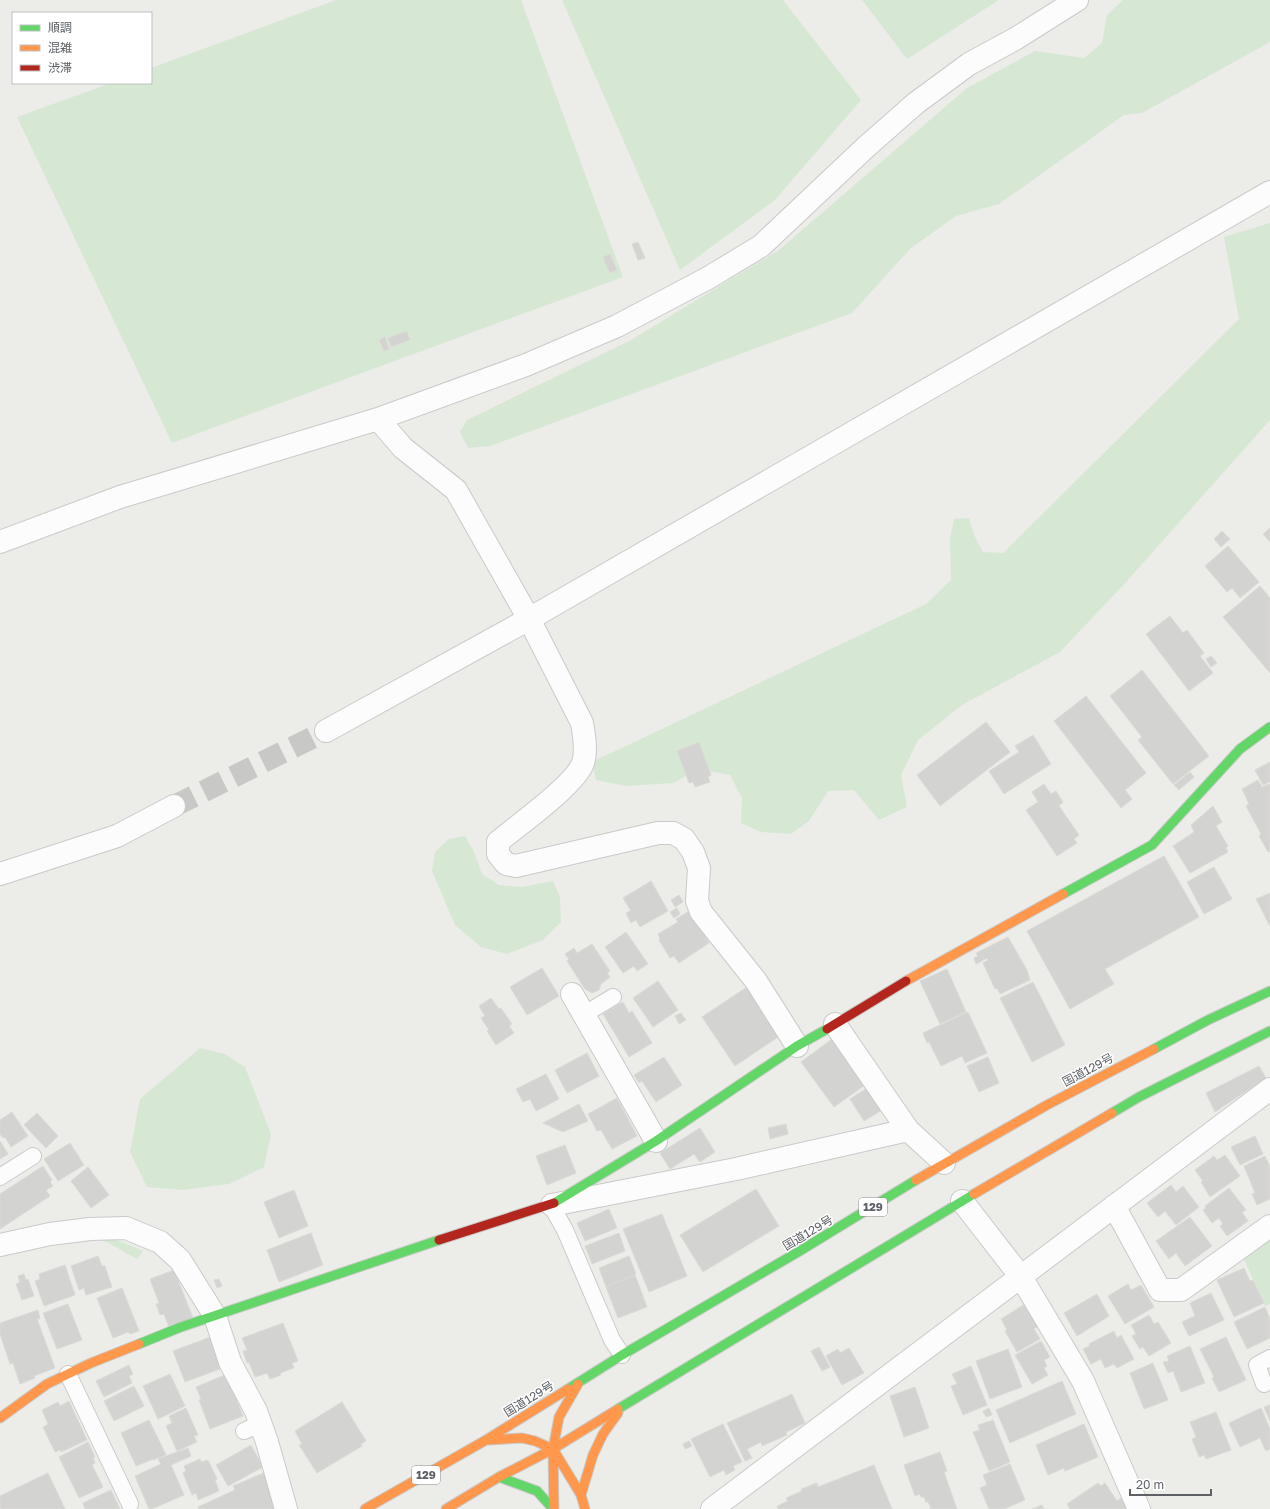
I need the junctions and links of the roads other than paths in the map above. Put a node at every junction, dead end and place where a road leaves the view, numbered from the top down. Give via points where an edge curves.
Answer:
1 (1077, 0) edge
2 (1270, 192) edge
3 (378, 419) junction
4 (0, 542) edge
5 (529, 619) junction
6 (1270, 727) edge
7 (326, 731) tunnel mouth
8 (174, 806) tunnel mouth
9 (0, 874) edge
10 (1270, 991) edge
11 (572, 994) dead end
12 (612, 997) dead end
13 (583, 1015) junction
14 (835, 1024) junction
15 (1270, 1030) edge
16 (797, 1046) junction
17 (1270, 1089) edge
18 (908, 1130) junction
19 (656, 1141) junction
20 (33, 1156) dead end
21 (944, 1164) junction
22 (0, 1177) edge
23 (962, 1201) junction
24 (551, 1205) junction
25 (1114, 1206) junction
26 (1270, 1226) edge
27 (0, 1245) edge
28 (1021, 1277) junction
29 (215, 1316) junction
30 (622, 1355) junction
31 (1270, 1358) edge
32 (68, 1374) junction
33 (580, 1381) junction
34 (1264, 1384) dead end
35 (622, 1407) junction
36 (0, 1418) edge
37 (486, 1440) junction
38 (552, 1449) junction
39 (499, 1477) junction
40 (581, 1495) junction
41 (130, 1504) dead end
42 (286, 1509) edge
43 (366, 1509) edge
44 (446, 1509) edge
45 (553, 1509) edge
46 (585, 1509) edge
47 (712, 1509) edge
48 (1139, 1509) edge

1 - 3 street via 1015,40 969,64 905,113 761,246 708,278 617,326 533,362
2 - 5 street
3 - 4 street via 120,497
3 - 5 street via 404,448 456,490
5 - 7 street
5 - 16 street via 582,723 585,740 582,763 569,783 498,842 498,854 506,864 516,866 658,833 673,833 684,839 693,852 699,868 697,901 701,912 756,980
6 - 14 main road via 1240,749 1152,845 922,972
8 - 9 street via 117,836
10 - 21 main road, 国道129号 / 129 via 1201,1024 1047,1105
11 - 13 street
12 - 13 lane
13 - 19 street
14 - 16 main road
14 - 18 street
15 - 23 main road via 1138,1097
16 - 19 main road
17 - 25 street
18 - 21 street
18 - 24 street via 736,1169
19 - 24 main road
20 - 22 lane
21 - 30 main road, 国道129号 / 129
23 - 28 street
23 - 35 main road
24 - 29 main road via 426,1244
24 - 30 lane via 565,1230 612,1340
25 - 26 street via 1160,1290 1181,1290
25 - 28 street
27 - 29 street via 50,1234 126,1228 160,1242 180,1260
28 - 47 street
28 - 48 street via 1083,1381
29 - 32 main road via 174,1330
29 - 42 street via 230,1362 256,1411 252,1428
30 - 33 main road, 国道129号 / 129
31 - 34 lane via 1257,1365
32 - 36 main road via 48,1384
32 - 41 lane
33 - 37 main road, 国道129号 / 129
33 - 38 main road via 559,1417
35 - 38 main road
35 - 40 main road via 599,1441
37 - 38 main road via 522,1438 535,1440
37 - 43 main road, 国道129号 / 129
38 - 39 main road
38 - 40 main road
38 - 45 main road
39 - 44 main road
39 - 45 main road via 537,1491
40 - 46 main road

